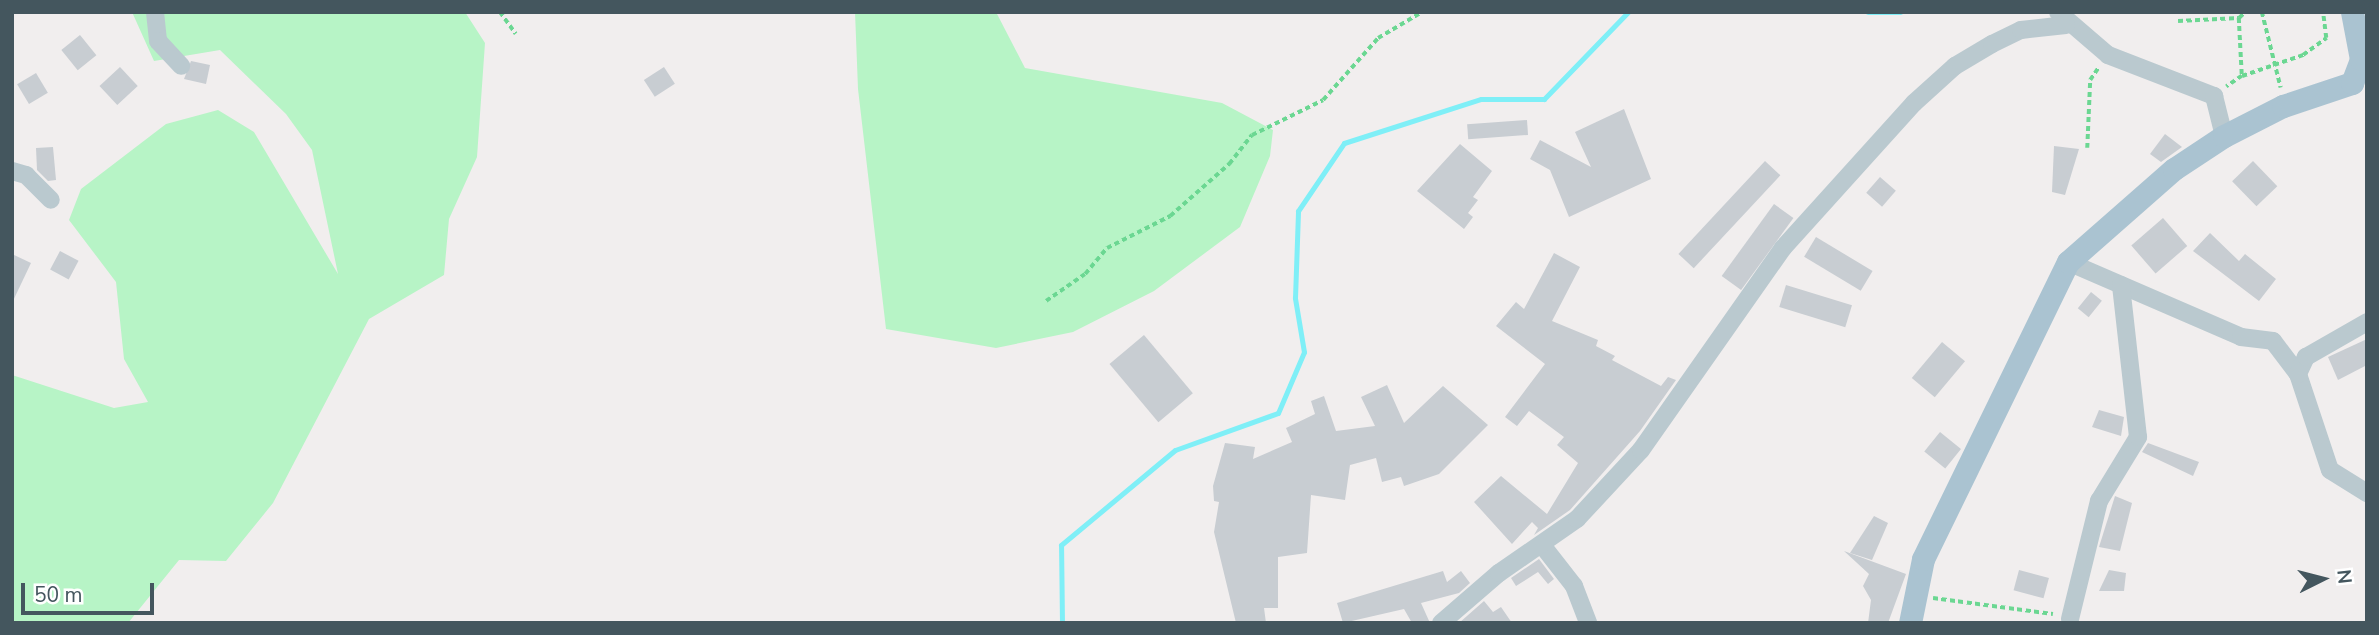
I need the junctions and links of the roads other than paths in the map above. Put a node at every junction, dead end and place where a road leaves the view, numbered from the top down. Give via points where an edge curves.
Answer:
1 (155, 12) edge
2 (2352, 12) edge
3 (2062, 18) edge
4 (181, 66) dead end
5 (2224, 136) junction
6 (12, 172) edge
7 (51, 200) dead end
8 (2068, 262) junction
9 (2121, 285) junction
10 (2367, 321) edge
11 (2298, 374) junction
12 (2367, 493) edge
13 (1542, 545) junction
14 (2070, 619) road end
15 (1441, 623) edge
16 (1588, 623) edge
17 (1910, 623) edge

1 - 4 street via 158,41
2 - 5 main road via 2361,59 2352,83 2283,106
3 - 5 street via 2108,55 2214,96
3 - 13 street via 2011,34 1955,66 1914,103 1783,248 1640,450 1577,519
5 - 8 main road via 2174,169
6 - 7 street via 26,175
8 - 9 street
8 - 17 main road via 1923,559
9 - 11 street via 2241,337 2273,341
9 - 14 street via 2138,437 2099,501
10 - 11 street via 2306,357
11 - 12 street via 2330,470
13 - 15 street
13 - 16 street via 1574,586

